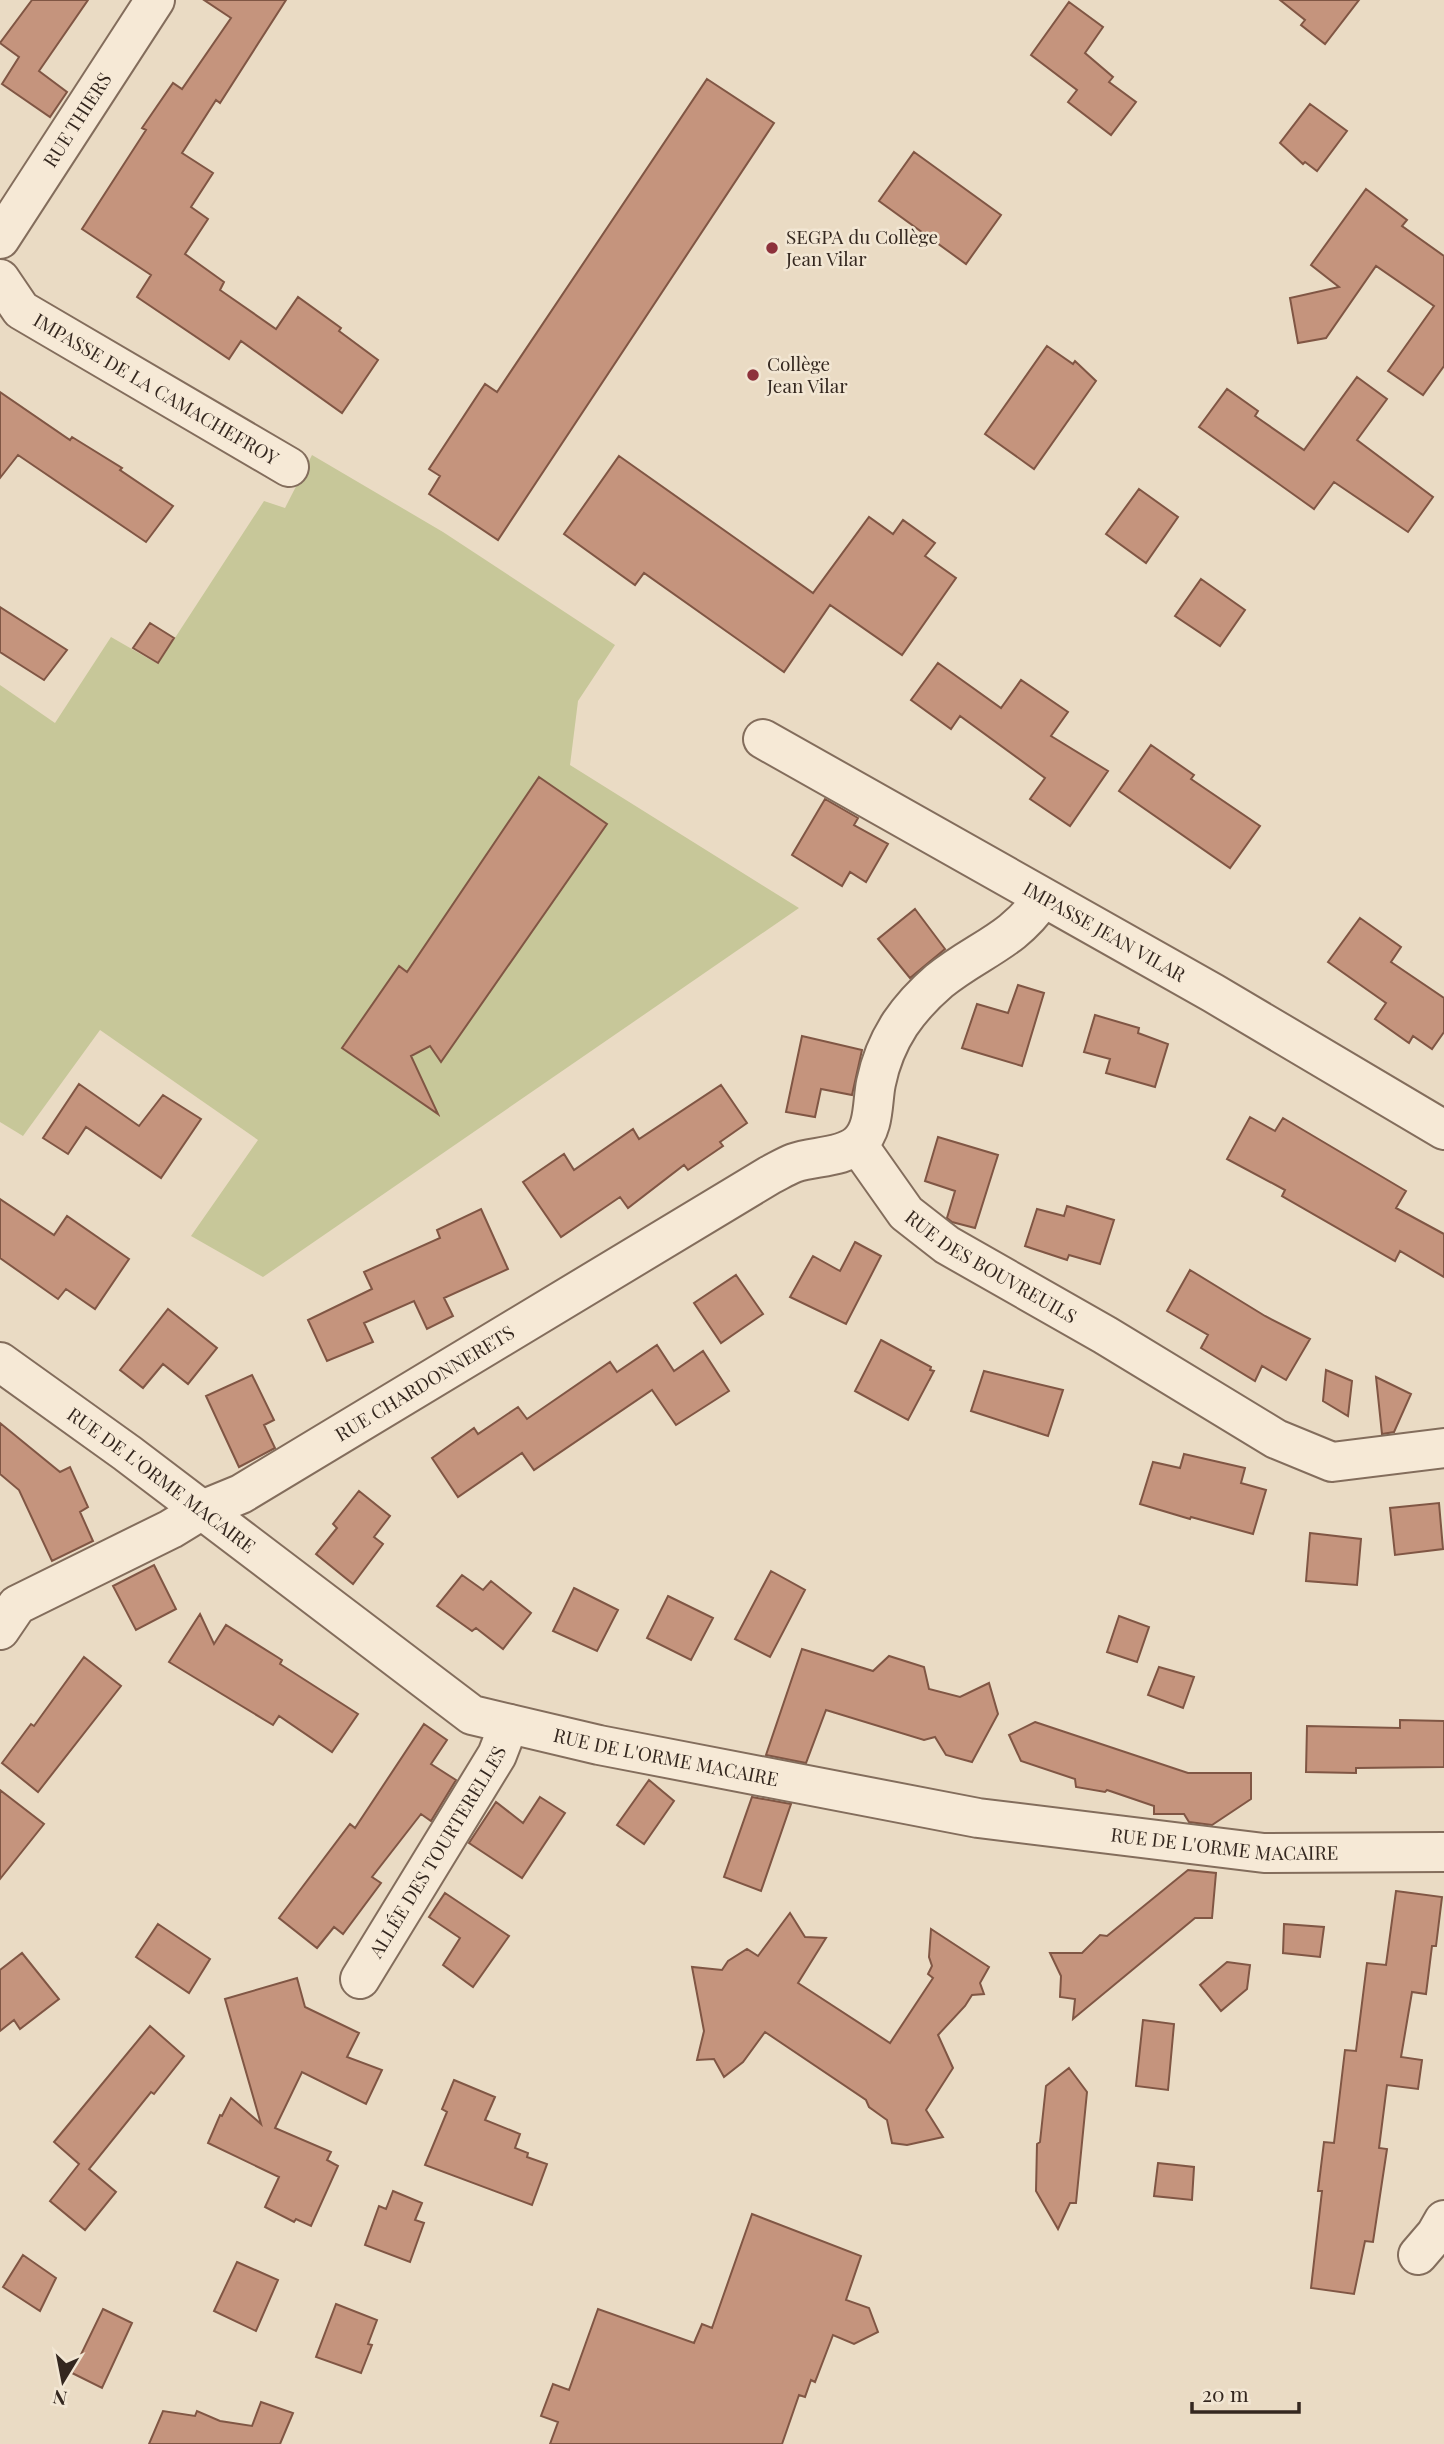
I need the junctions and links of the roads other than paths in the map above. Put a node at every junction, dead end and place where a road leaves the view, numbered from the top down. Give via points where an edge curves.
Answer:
1 (155, 0) edge
2 (0, 239) edge
3 (0, 279) edge
4 (289, 467) dead end
5 (763, 739) dead end
6 (1042, 899) junction
7 (1444, 1130) edge
8 (858, 1145) junction
9 (0, 1362) edge
10 (1444, 1448) edge
11 (202, 1510) junction
12 (0, 1630) edge
13 (509, 1724) junction
14 (1444, 1852) edge
15 (360, 1979) dead end
16 (1444, 2220) edge
17 (1418, 2255) dead end

1 - 2 street, RUE THIERS
3 - 4 street, IMPASSE DE LA CAMACHEFROY via 21,310
5 - 6 street, IMPASSE JEAN VILAR
6 - 7 street, IMPASSE JEAN VILAR via 1213,993
6 - 8 street via 1020,926 940,980 905,1018 881,1063 870,1122
8 - 10 street, RUE DES BOUVREUILS via 906,1213 947,1245 1276,1439 1332,1462
8 - 11 street, RUE CHARDONNERETS via 770,1175 241,1494
9 - 11 street, RUE DE L'ORME MACAIRE
11 - 12 street, RUE CHARDONNERETS via 17,1605
11 - 13 street, RUE DE L'ORME MACAIRE via 472,1715
13 - 14 street, RUE DE L'ORME MACAIRE via 978,1818 1264,1853
13 - 15 street, ALLÉE DES TOURTERELLES via 497,1755
16 - 17 street

